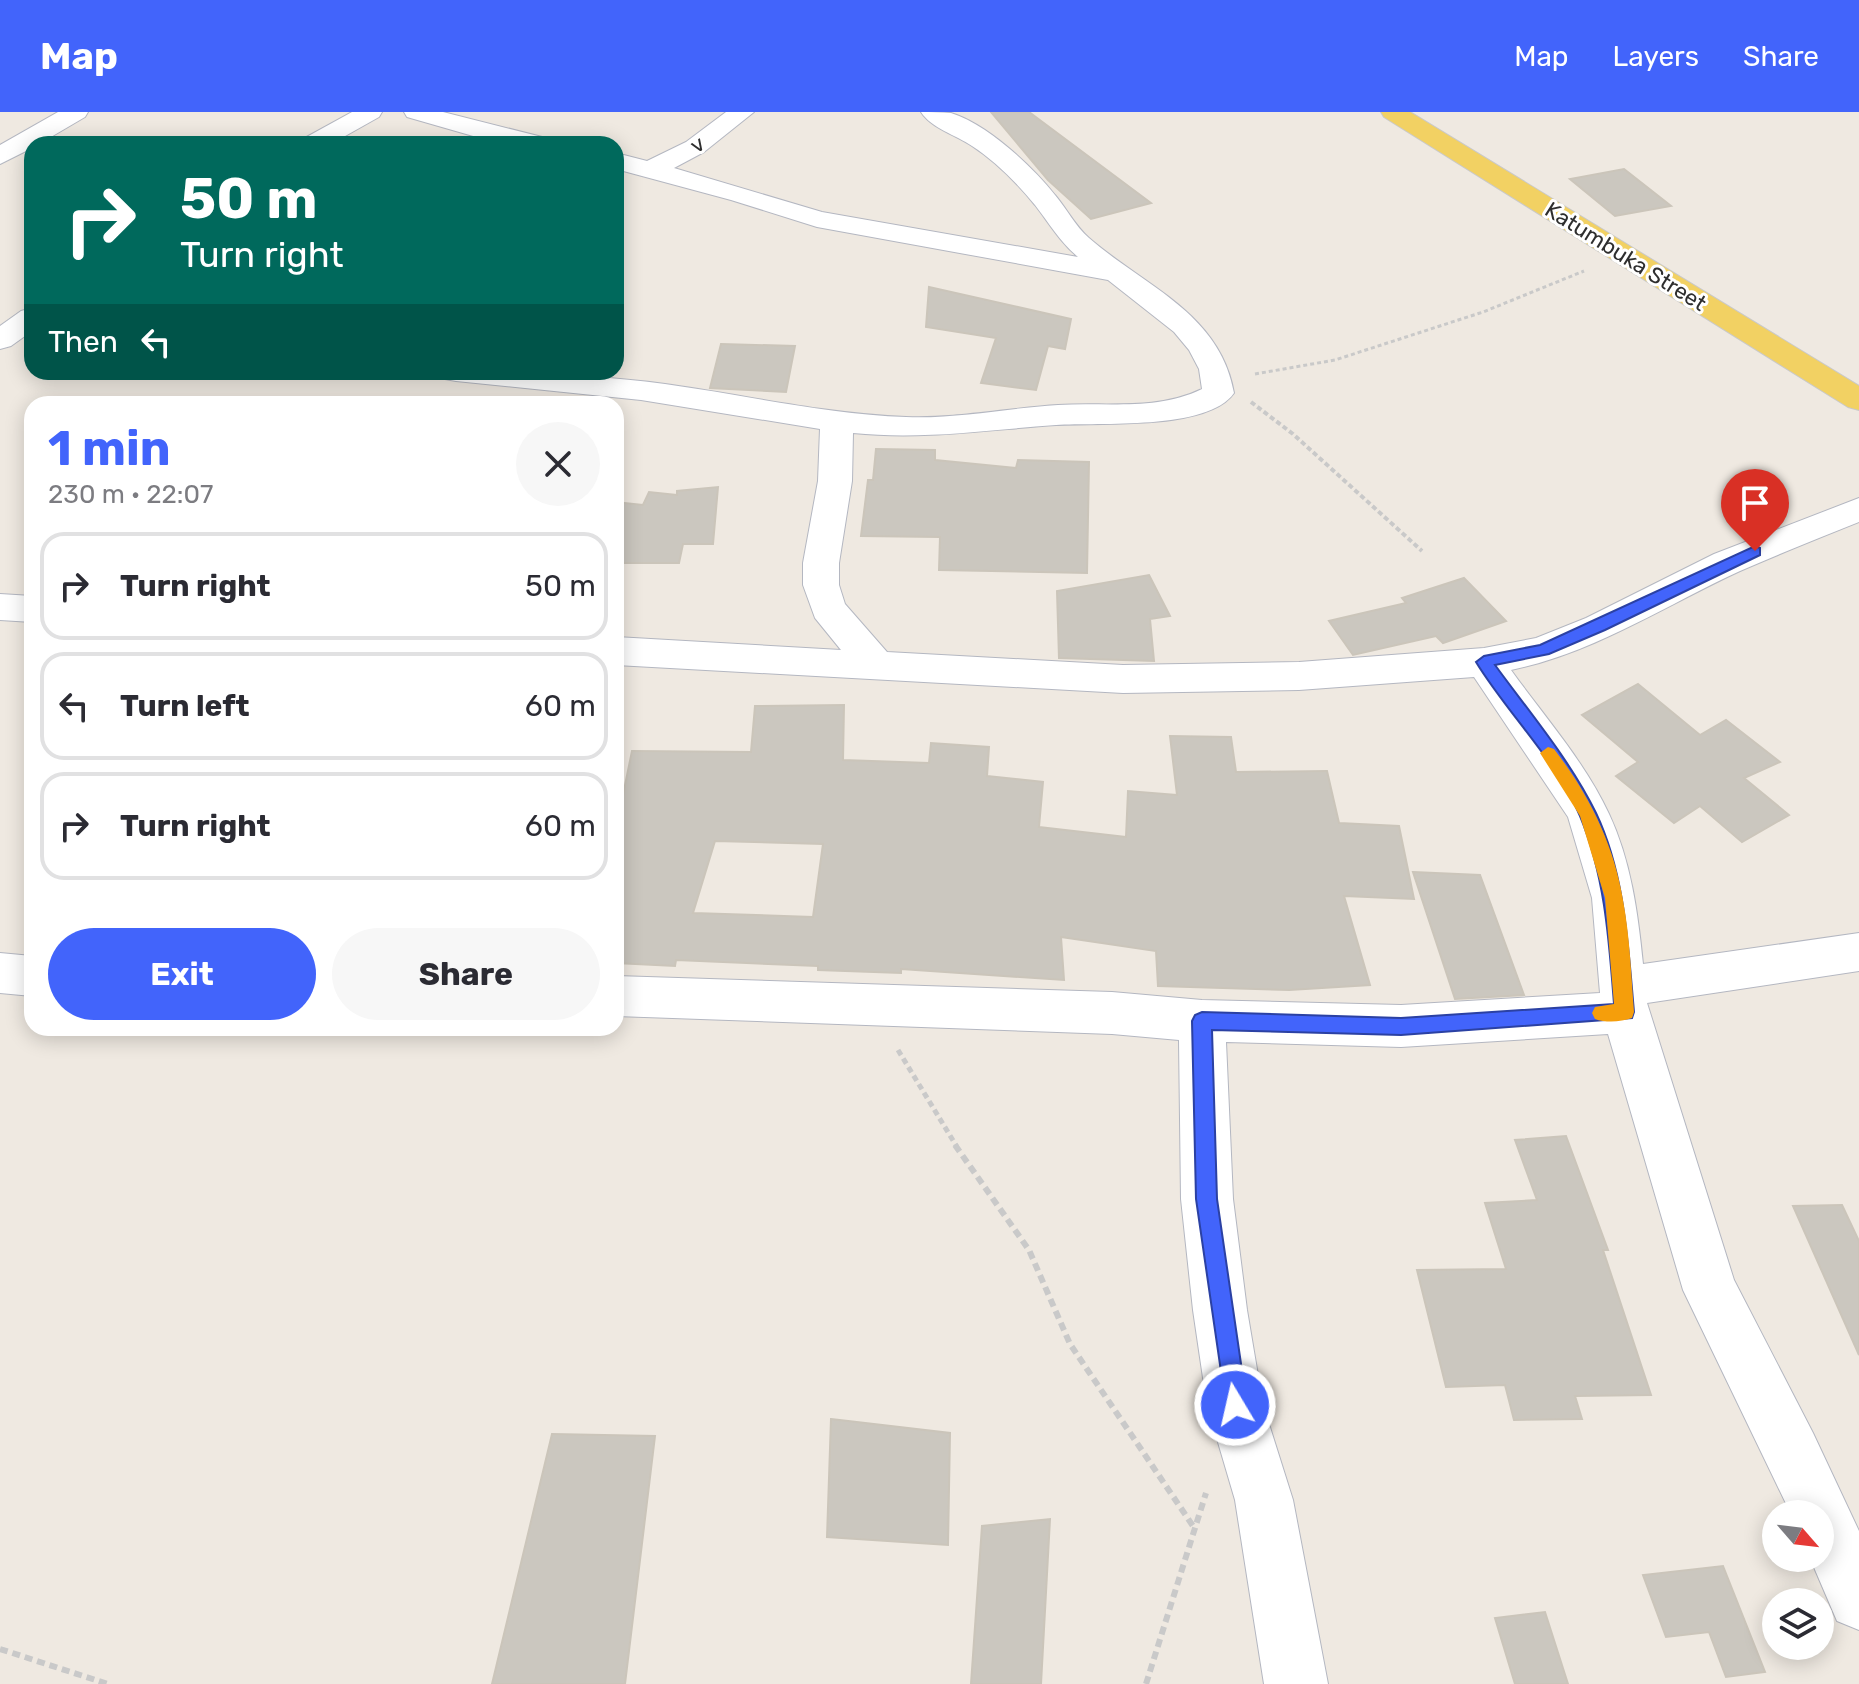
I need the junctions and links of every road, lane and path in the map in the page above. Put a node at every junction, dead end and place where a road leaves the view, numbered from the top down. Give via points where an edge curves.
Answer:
1 (76, 112) edge
2 (370, 112) edge
3 (416, 112) edge
4 (742, 112) edge
5 (933, 112) edge
6 (1393, 112) edge
7 (35, 136) edge
8 (326, 136) edge
9 (499, 136) edge
10 (24, 142) edge
11 (0, 156) edge
12 (624, 164) edge
13 (648, 171) junction
14 (1114, 272) junction
15 (1653, 273) junction
16 (532, 380) edge
17 (1222, 380) junction
18 (1859, 400) edge
19 (837, 421) junction
20 (1859, 509) edge
21 (1422, 551) dead end
22 (0, 607) edge
23 (24, 608) edge
24 (624, 651) edge
25 (1484, 662) junction
26 (878, 667) junction
27 (1859, 952) edge
28 (0, 973) edge
29 (24, 975) edge
30 (624, 996) edge
31 (1624, 999) junction
32 (871, 1005) junction
33 (1202, 1021) junction
34 (1208, 1486) dead end
35 (1195, 1529) junction
36 (1859, 1599) edge
37 (0, 1649) edge
38 (108, 1684) edge
39 (1146, 1684) edge
40 (1296, 1684) edge

1 - 7 street
2 - 8 street
3 - 9 street
4 - 13 street, v via 695,147
5 - 14 street via 986,144 1040,194 1075,241
6 - 15 main road, Katumbuka Street
10 - 11 street
12 - 13 street
13 - 14 street via 817,219
14 - 17 street via 1150,295 1189,332
15 - 17 path via 1584,271 1483,312 1335,360
15 - 18 main road, Katumbuka Street
16 - 19 street
17 - 19 street via 1218,393 1170,412 1058,415 956,427
17 - 21 path via 1293,434
19 - 26 street via 821,585 828,609
20 - 25 street via 1727,563 1543,650
22 - 23 street
24 - 26 street
25 - 26 street via 1299,676 1123,679
25 - 31 street via 1589,816 1614,898
27 - 31 street
28 - 29 street
30 - 32 street
31 - 33 street via 1401,1026
31 - 36 street via 1710,1290
32 - 33 street
32 - 35 path via 953,1141 1029,1250 1070,1344
33 - 40 street via 1207,1199 1220,1310 1235,1405 1264,1500
34 - 35 path
35 - 39 path
37 - 38 path

